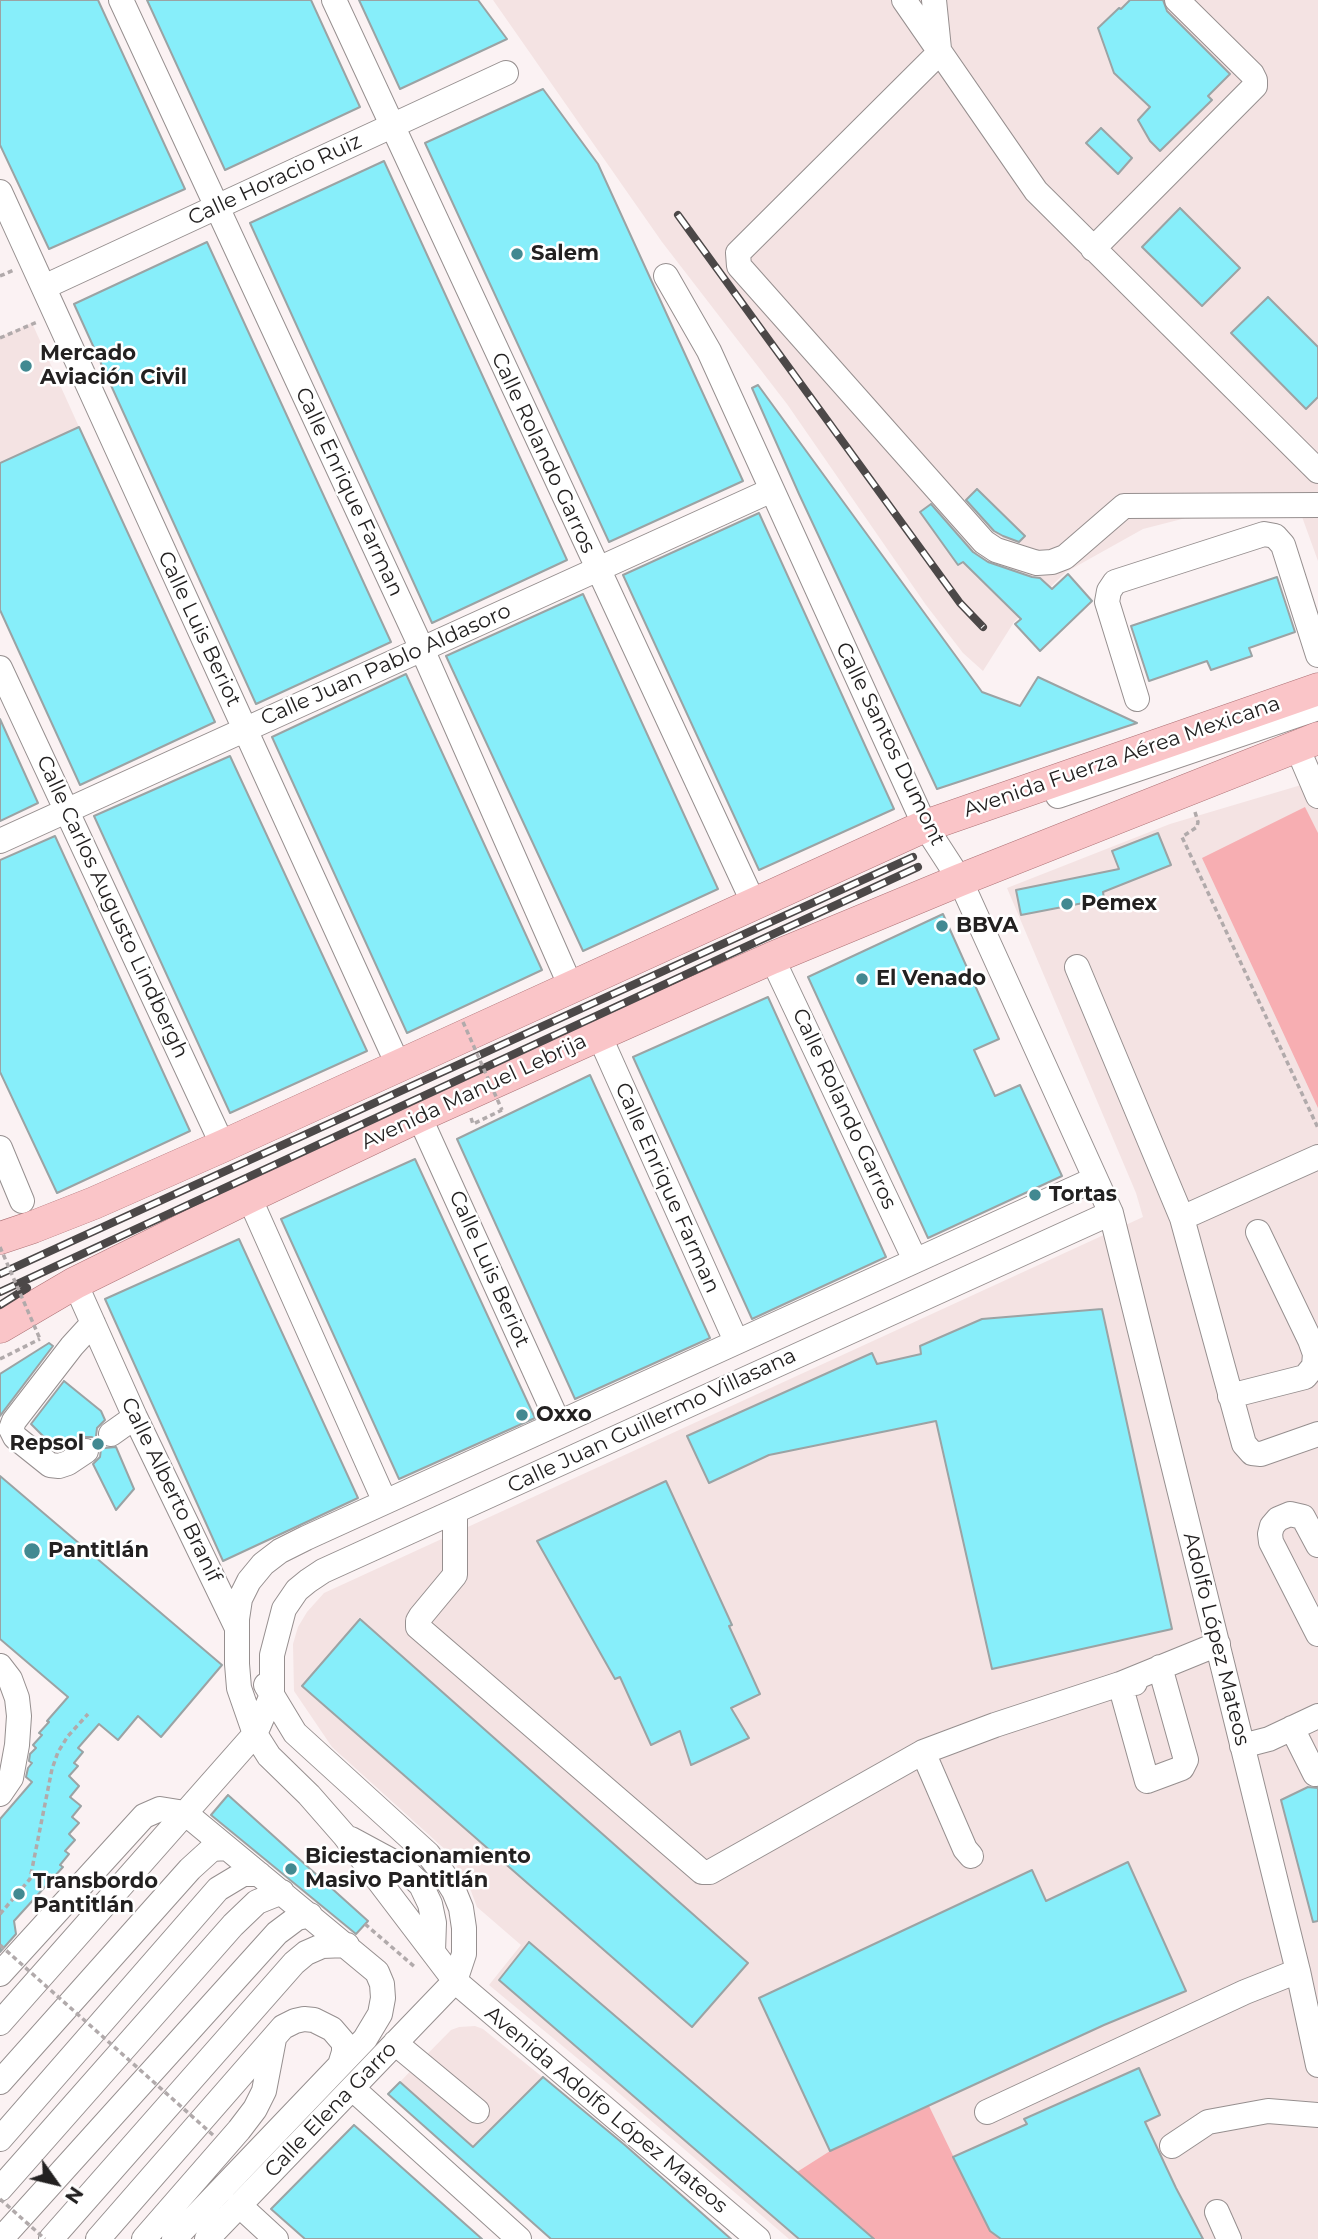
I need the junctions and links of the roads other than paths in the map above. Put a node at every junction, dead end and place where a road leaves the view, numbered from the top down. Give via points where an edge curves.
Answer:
1 (121, 0) edge
2 (334, 0) edge
3 (904, 0) edge
4 (934, 0) edge
5 (1177, 0) edge
6 (939, 53) junction
7 (506, 73) dead end
8 (391, 126) junction
9 (0, 192) edge
10 (216, 207) junction
11 (1093, 248) junction
12 (666, 276) dead end
13 (44, 287) junction
14 (1318, 471) edge
15 (772, 490) junction
16 (1318, 505) edge
17 (597, 569) junction
18 (422, 649) junction
19 (1318, 654) edge
20 (0, 668) edge
21 (1318, 689) edge
22 (1138, 699) dead end
23 (1318, 708) edge
24 (1318, 724) edge
25 (245, 729) junction
26 (1307, 742) edge
27 (1318, 796) edge
28 (67, 809) junction
29 (925, 826) junction
30 (0, 841) edge
31 (960, 880) junction
32 (754, 904) junction
33 (772, 958) junction
34 (1077, 967) dead end
35 (571, 987) junction
36 (599, 1035) junction
37 (399, 1067) junction
38 (419, 1116) junction
39 (223, 1146) junction
40 (0, 1148) edge
41 (1318, 1157) edge
42 (1095, 1179) junction
43 (249, 1197) junction
44 (22, 1201) dead end
45 (1111, 1213) junction
46 (1182, 1219) junction
47 (1258, 1232) dead end
48 (0, 1238) edge
49 (915, 1260) junction
50 (75, 1283) junction
51 (93, 1323) junction
52 (0, 1327) edge
53 (736, 1341) junction
54 (1230, 1396) junction
55 (135, 1417) junction
56 (558, 1422) junction
57 (111, 1434) dead end
58 (1318, 1434) edge
59 (86, 1451) dead end
60 (385, 1502) junction
61 (455, 1512) junction
62 (1318, 1545) edge
63 (237, 1628) junction
64 (1318, 1634) edge
65 (1220, 1653) junction
66 (0, 1666) edge
67 (1162, 1673) junction
68 (1120, 1684) junction
69 (271, 1695) junction
70 (19, 1716) junction
71 (1318, 1716) edge
72 (1292, 1728) junction
73 (255, 1734) junction
74 (0, 1739) edge
75 (1242, 1746) junction
76 (923, 1752) junction
77 (1315, 1774) dead end
78 (0, 1794) edge
79 (185, 1813) junction
80 (227, 1848) junction
81 (971, 1856) dead end
82 (259, 1874) junction
83 (282, 1892) junction
84 (310, 1915) junction
85 (347, 1945) junction
86 (1298, 1970) junction
87 (0, 1974) edge
88 (449, 1987) junction
89 (0, 2023) edge
90 (274, 2038) junction
91 (396, 2043) junction
92 (340, 2065) junction
93 (1318, 2065) edge
94 (0, 2082) edge
95 (352, 2088) junction
96 (477, 2111) dead end
97 (987, 2112) dead end
98 (1318, 2115) edge
99 (0, 2139) edge
100 (1172, 2146) dead end
101 (0, 2189) edge
102 (239, 2205) junction
103 (1217, 2212) dead end
104 (1, 2239) edge
105 (51, 2239) edge
106 (98, 2239) edge
107 (144, 2239) edge
108 (174, 2239) edge
109 (208, 2239) edge
110 (276, 2239) edge
111 (519, 2239) edge
112 (758, 2239) edge
113 (1229, 2239) edge

1 - 10 street, Calle Enrique Farman
2 - 8 street, Calle Rolando Garros
3 - 6 street
4 - 6 street
5 - 11 street via 1252,74 1255,86
6 - 11 street via 1036,191
6 - 16 street via 738,253 739,266 984,542 996,550 1037,563 1058,560 1124,506
7 - 8 street, Calle Horacio Ruiz
8 - 10 street, Calle Horacio Ruiz
8 - 17 street, Calle Rolando Garros
9 - 13 street, Calle Luis Beriot
10 - 13 street, Calle Horacio Ruiz
10 - 18 street, Calle Enrique Farman
11 - 14 street
12 - 15 street, Calle Santos Dumont via 709,351
13 - 25 street, Calle Luis Beriot
15 - 17 street, Calle Juan Pablo Aldasoro
15 - 29 street, Calle Santos Dumont
17 - 18 street, Calle Juan Pablo Aldasoro
17 - 32 street, Calle Rolando Garros
18 - 25 street, Calle Juan Pablo Aldasoro
18 - 35 street, Calle Enrique Farman
19 - 22 street via 1283,545 1275,536 1264,534 1115,582 1107,602
20 - 28 street, Calle Carlos Augusto Lindbergh
21 - 29 main road, Avenida Fuerza Aérea Mexicana
23 - 29 street via 986,820
24 - 31 street via 993,852
25 - 28 street, Calle Juan Pablo Aldasoro
25 - 37 street, Calle Luis Beriot
26 - 27 street
26 - 31 main road
28 - 30 street, Calle Juan Pablo Aldasoro
28 - 39 street, Calle Carlos Augusto Lindbergh
29 - 31 street, Calle Santos Dumont
29 - 32 main road
31 - 33 main road, Avenida Manuel Lebrija
31 - 42 street, Calle Santos Dumont
32 - 35 main road
33 - 36 main road, Avenida Manuel Lebrija
33 - 49 street, Calle Rolando Garros
34 - 46 street
35 - 37 main road
36 - 38 main road, Avenida Manuel Lebrija
36 - 53 street, Calle Enrique Farman
37 - 39 main road
38 - 43 main road, Avenida Manuel Lebrija
38 - 56 street, Calle Luis Beriot
39 - 48 main road
40 - 44 street
41 - 46 street
42 - 45 street, Calle Santos Dumont
42 - 49 street, Calle Juan Guillermo Villasana
43 - 50 main road, Avenida Manuel Lebrija
43 - 60 street
45 - 61 street, Calle Juan Guillermo Villasana
45 - 65 street, Adolfo López Mateos
46 - 54 street
47 - 54 street via 1310,1340 1314,1366 1305,1377
49 - 53 street, Calle Juan Guillermo Villasana
50 - 51 street, Calle Alberto Branif
50 - 52 main road, Avenida Manuel Lebrija
51 - 55 street, Calle Alberto Branif
51 - 59 street via 11,1429 50,1465 68,1463
53 - 56 street, Calle Juan Guillermo Villasana
54 - 58 street via 1244,1444 1252,1453
55 - 57 street
55 - 63 street, Calle Alberto Branif
56 - 60 street, Calle Juan Guillermo Villasana
60 - 63 street, Calle Juan Guillermo Villasana via 271,1557 244,1590 237,1608
61 - 69 street, Calle Juan Guillermo Villasana via 323,1571 297,1590 284,1609 275,1639
61 - 76 street via 455,1575 421,1616 418,1627 698,1870 710,1872
62 - 64 street via 1303,1517 1290,1514 1272,1526 1271,1542
63 - 69 street, Calle Alberto Branif
63 - 73 street, Avenida Adolfo López Mateos via 239,1688
65 - 67 street
65 - 75 street, Adolfo López Mateos
66 - 70 street via 14,1689
67 - 68 street
67 - 68 street via 1186,1760 1182,1768 1147,1781
68 - 76 street
69 - 73 street
69 - 88 street via 295,1733 442,1872 457,1899 464,1928 464,1954
70 - 74 street
70 - 78 street via 11,1777
71 - 72 street
72 - 75 street
72 - 77 street
73 - 79 street
73 - 88 street, Avenida Adolfo López Mateos via 269,1756 344,1835 433,1951
75 - 86 street, Adolfo López Mateos
76 - 81 street
79 - 80 street
79 - 87 street via 160,1809 144,1816
79 - 89 street
80 - 82 street
80 - 94 street via 212,1849 190,1869
82 - 83 street
82 - 99 street via 243,1874 218,1889
83 - 84 street
83 - 101 street via 257,1902 233,1925
84 - 85 street
84 - 104 street via 297,1918 277,1933
85 - 92 street via 377,1972 383,1998 373,2028
85 - 105 street via 322,1946 293,1963
86 - 93 street, Adolfo López Mateos
86 - 97 street
88 - 91 street, Calle Elena Garro
88 - 112 street, Avenida Adolfo López Mateos
90 - 92 street via 295,2021 324,2023 344,2043
90 - 106 street
90 - 107 street via 264,2091 255,2109
91 - 95 street, Calle Elena Garro
91 - 96 street
92 - 108 street
95 - 102 street, Calle Elena Garro
95 - 111 street
98 - 100 street via 1268,2111 1209,2122
102 - 109 street, Calle Elena Garro
102 - 110 street
103 - 113 street

